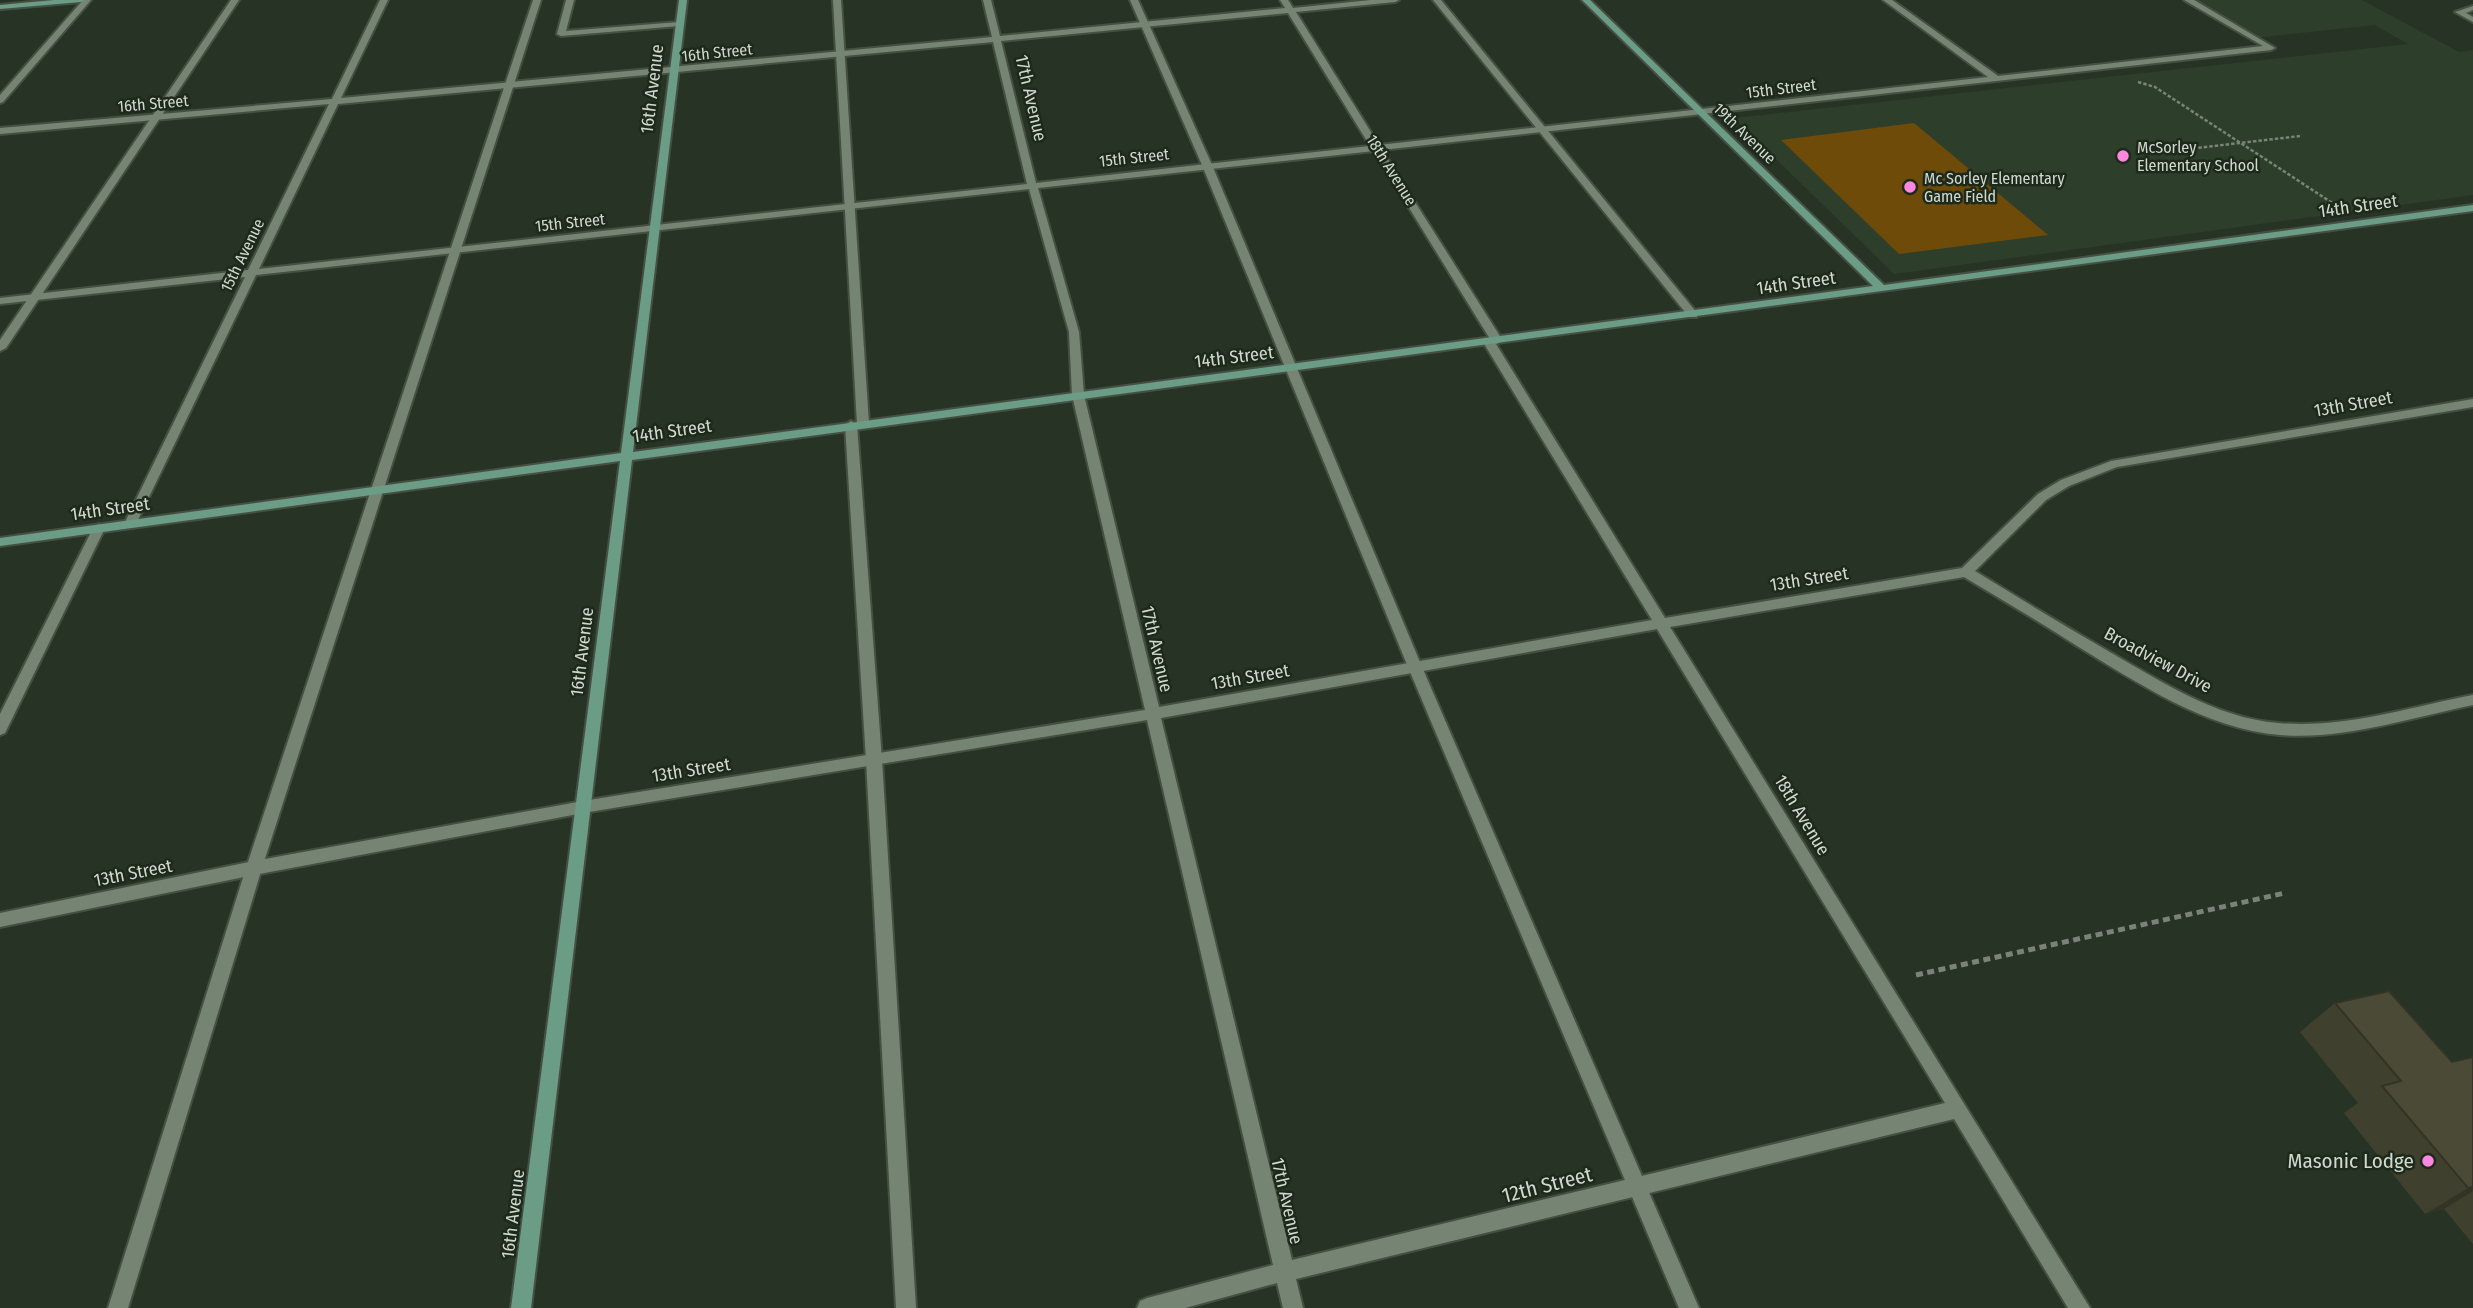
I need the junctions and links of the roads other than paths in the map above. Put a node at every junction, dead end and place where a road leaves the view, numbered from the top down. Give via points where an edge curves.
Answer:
1 (81, 0) edge
2 (87, 0) edge
3 (235, 0) edge
4 (384, 0) edge
5 (537, 0) edge
6 (570, 0) edge
7 (682, 0) edge
8 (837, 0) edge
9 (987, 0) edge
10 (1134, 0) edge
11 (1284, 0) edge
12 (1395, 0) edge
13 (1437, 0) edge
14 (1586, 0) edge
15 (1887, 0) edge
16 (2188, 0) edge
17 (0, 6) edge
18 (2473, 8) edge
19 (1290, 10) junction
20 (2473, 20) edge
21 (680, 24) junction
22 (1144, 24) junction
23 (998, 38) junction
24 (841, 54) junction
25 (674, 71) junction
26 (1996, 78) junction
27 (509, 85) junction
28 (0, 100) edge
29 (336, 100) junction
30 (1702, 113) junction
31 (157, 117) junction
32 (1543, 130) junction
33 (0, 131) edge
34 (1379, 148) junction
35 (1207, 165) junction
36 (1032, 184) junction
37 (850, 205) junction
38 (2473, 208) edge
39 (654, 228) junction
40 (457, 250) junction
41 (253, 273) junction
42 (1882, 289) junction
43 (33, 298) junction
44 (0, 302) edge
45 (1693, 314) junction
46 (1493, 342) junction
47 (0, 348) edge
48 (1290, 368) junction
49 (1078, 395) junction
50 (2473, 403) edge
51 (857, 425) junction
52 (626, 455) junction
53 (376, 490) junction
54 (130, 524) junction
55 (99, 528) junction
56 (0, 542) edge
57 (1966, 572) junction
58 (1663, 623) junction
59 (1415, 667) junction
60 (2473, 700) edge
61 (1153, 715) junction
62 (0, 729) edge
63 (874, 760) junction
64 (583, 807) junction
65 (254, 868) junction
66 (0, 920) edge
67 (1958, 1109) junction
68 (1636, 1187) junction
69 (1283, 1272) junction
70 (118, 1308) edge
71 (521, 1308) edge
72 (906, 1308) edge
73 (1147, 1308) edge
74 (1293, 1308) edge
75 (1689, 1308) edge
76 (2080, 1308) edge

1 - 17 street
2 - 28 street
3 - 31 street
4 - 29 street, 15th Avenue
5 - 27 street
6 - 21 street via 561,34
7 - 21 street, 16th Avenue
8 - 24 street
9 - 23 street, 17th Avenue
10 - 22 street
11 - 19 street, 18th Avenue
12 - 19 street, 16th Street
13 - 32 street
14 - 30 street, 19th Avenue
15 - 26 street
16 - 26 street, 15th Street via 2271,48
18 - 20 street via 2459,12
19 - 22 street, 16th Street
19 - 34 street, 18th Avenue
21 - 25 street, 16th Avenue
22 - 23 street, 16th Street
22 - 35 street
23 - 24 street, 16th Street
23 - 36 street, 17th Avenue
24 - 25 street, 16th Street
24 - 37 street
25 - 27 street, 16th Street
25 - 39 street, 16th Avenue
26 - 30 street, 15th Street
27 - 29 street, 16th Street
27 - 40 street
29 - 31 street, 16th Street
29 - 41 street, 15th Avenue
30 - 32 street, 15th Street
30 - 42 street, 19th Avenue
31 - 33 street, 16th Street
31 - 43 street
32 - 34 street, 15th Street
32 - 45 street
34 - 35 street, 15th Street
34 - 46 street, 18th Avenue
35 - 36 street, 15th Street
35 - 48 street
36 - 37 street, 15th Street
36 - 49 street, 17th Avenue via 1074,332
37 - 39 street, 15th Street
37 - 51 street
38 - 42 street, 14th Street
39 - 40 street, 15th Street
39 - 52 street, 16th Avenue
40 - 41 street, 15th Street
40 - 53 street
41 - 43 street, 15th Street
41 - 54 street, 15th Avenue
42 - 45 street, 14th Street
43 - 44 street, 15th Street
43 - 47 street
45 - 46 street, 14th Street
46 - 48 street, 14th Street
46 - 58 street, 18th Avenue
48 - 49 street, 14th Street
48 - 59 street
49 - 51 street, 14th Street
49 - 61 street, 17th Avenue
50 - 57 street, 13th Street via 2095,470 2042,497
51 - 52 street, 14th Street
51 - 63 street
52 - 53 street, 14th Street
52 - 64 street, 16th Avenue
53 - 54 street, 14th Street
53 - 65 street
54 - 55 street, 14th Street
55 - 56 street, 14th Street
55 - 62 street
57 - 58 street, 13th Street
57 - 60 street, Broadview Drive via 2189,702 2251,724 2312,730
58 - 59 street, 13th Street
58 - 67 street, 18th Avenue
59 - 61 street, 13th Street
59 - 68 street
61 - 63 street, 13th Street
61 - 69 street, 17th Avenue
63 - 64 street, 13th Street
63 - 72 street
64 - 65 street, 13th Street
64 - 71 street, 16th Avenue
65 - 66 street, 13th Street
65 - 70 street
67 - 68 street, 12th Street
67 - 76 street, 18th Avenue
68 - 69 street, 12th Street
68 - 75 street
69 - 73 street, 12th Street
69 - 74 street, 17th Avenue

